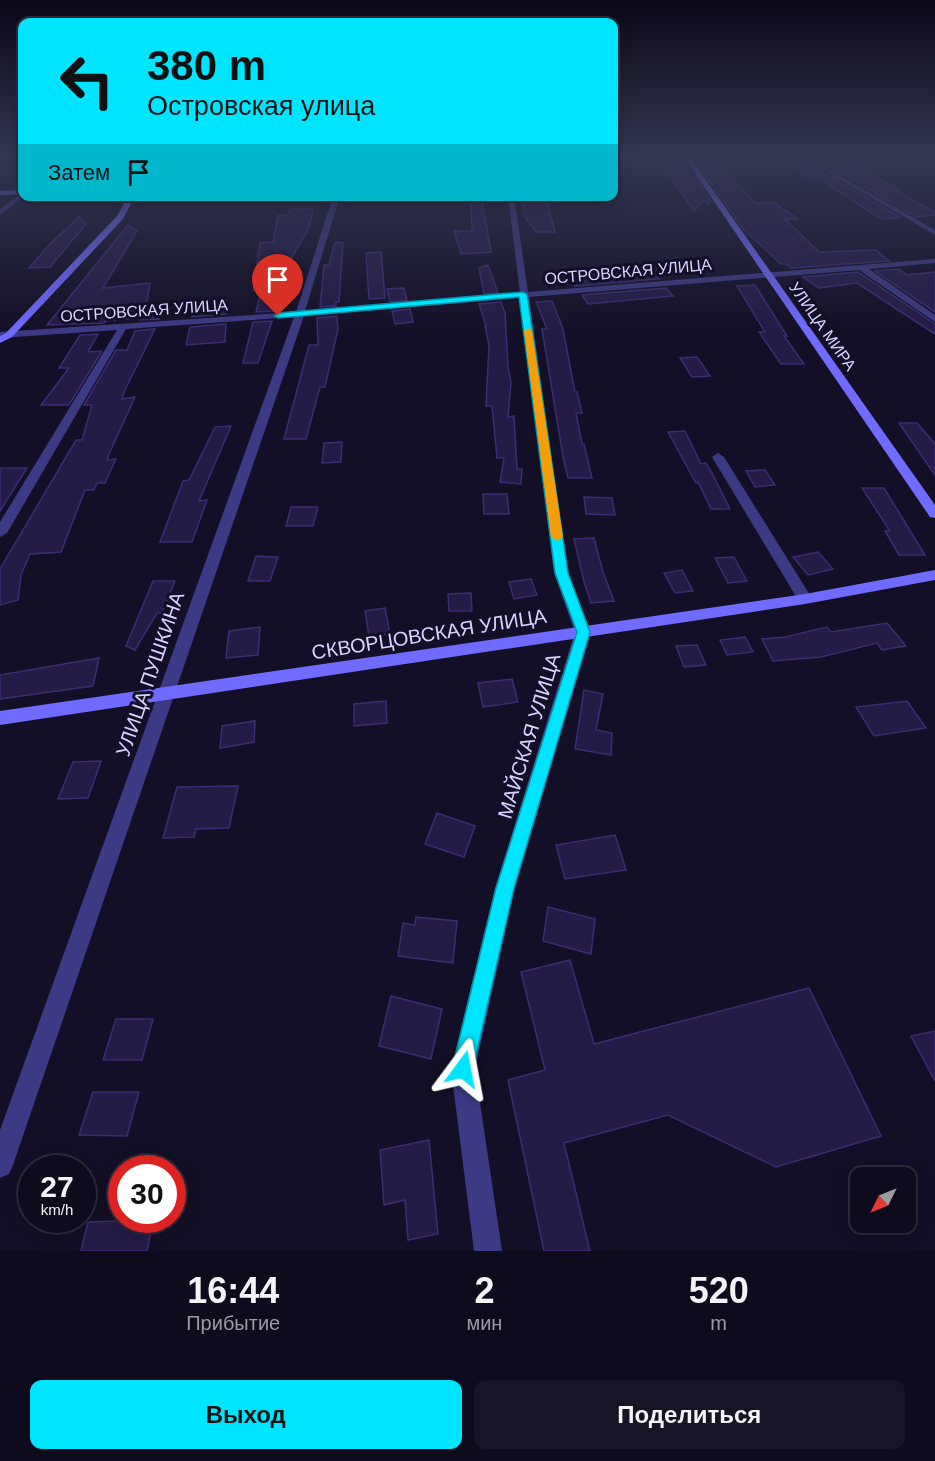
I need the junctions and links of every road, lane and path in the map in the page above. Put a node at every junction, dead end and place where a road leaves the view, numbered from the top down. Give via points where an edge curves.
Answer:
1 (121, 214) edge
2 (331, 214) edge
3 (513, 214) edge
4 (727, 214) edge
5 (903, 214) edge
6 (935, 233) edge
7 (935, 261) edge
8 (859, 266) junction
9 (769, 274) junction
10 (523, 294) junction
11 (300, 314) junction
12 (935, 318) edge
13 (123, 327) junction
14 (4, 335) edge
15 (0, 340) edge
16 (718, 458) dead end
17 (935, 514) edge
18 (0, 533) edge
19 (935, 575) edge
20 (805, 599) junction
21 (584, 632) junction
22 (165, 696) junction
23 (0, 718) edge
24 (0, 1165) edge
25 (488, 1251) edge

1 - 14 street
2 - 11 street, УЛИЦА ПУШКИНА
3 - 10 street
4 - 9 street, УЛИЦА МИРА
5 - 6 street
7 - 8 street, ОСТРОВСКАЯ УЛИЦА
8 - 9 street, ОСТРОВСКАЯ УЛИЦА
8 - 12 street
9 - 10 street, ОСТРОВСКАЯ УЛИЦА
9 - 17 street, УЛИЦА МИРА
10 - 11 street, ОСТРОВСКАЯ УЛИЦА
10 - 21 street via 561,573
11 - 13 street, ОСТРОВСКАЯ УЛИЦА
11 - 22 street, УЛИЦА ПУШКИНА
13 - 14 street, ОСТРОВСКАЯ УЛИЦА
13 - 18 street
14 - 15 street
16 - 20 street
19 - 20 street, СКВОРЦОВСКАЯ УЛИЦА
20 - 21 street, СКВОРЦОВСКАЯ УЛИЦА
21 - 22 street, СКВОРЦОВСКАЯ УЛИЦА
21 - 25 street, МАЙСКАЯ УЛИЦА via 505,888 463,1069
22 - 23 street, СКВОРЦОВСКАЯ УЛИЦА
22 - 24 street, УЛИЦА ПУШКИНА

